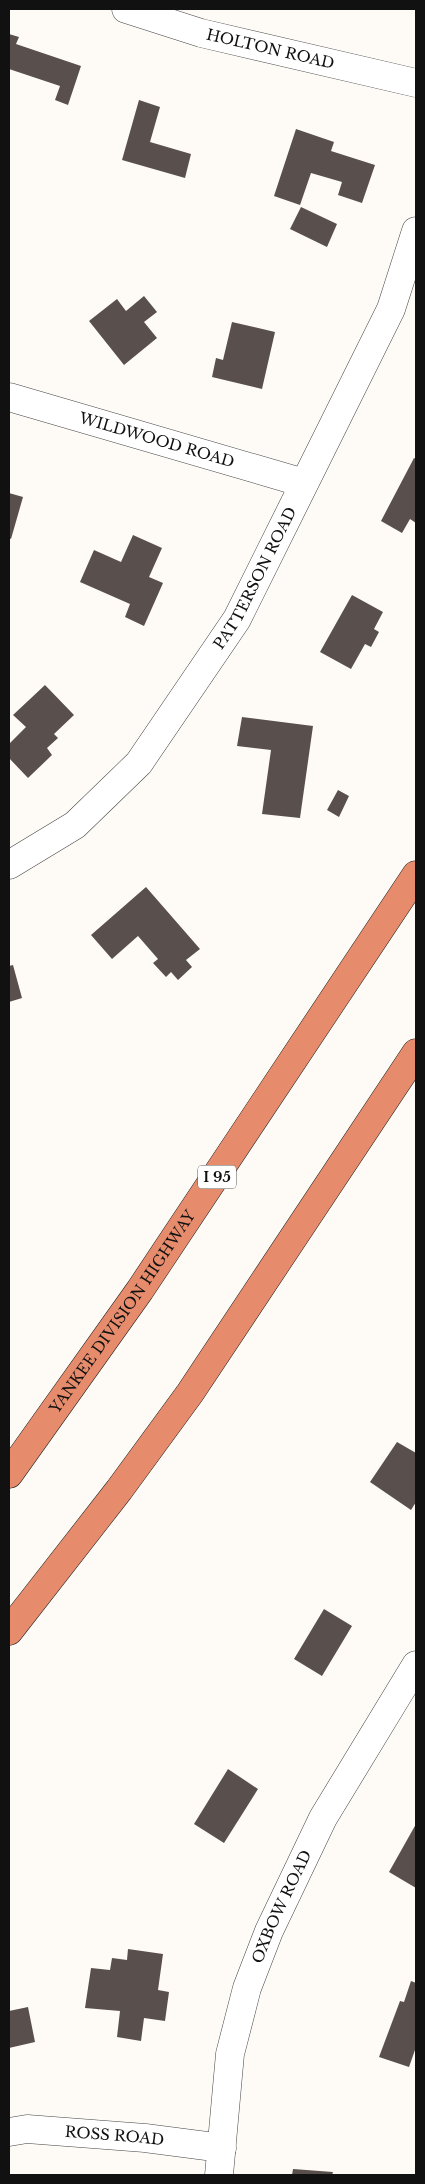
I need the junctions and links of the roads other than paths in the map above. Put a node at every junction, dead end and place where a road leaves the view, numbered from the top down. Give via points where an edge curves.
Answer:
1 (126, 9) edge
2 (416, 83) edge
3 (416, 231) edge
4 (9, 397) edge
5 (304, 483) junction
6 (9, 865) edge
7 (416, 875) edge
8 (416, 1053) edge
9 (9, 1474) edge
10 (9, 1631) edge
11 (416, 1665) edge
12 (9, 2132) edge
13 (222, 2148) junction
14 (220, 2175) edge

1 - 2 street, HOLTON ROAD via 201,33
3 - 5 street, PATTERSON ROAD via 391,309
4 - 5 street, WILDWOOD ROAD
5 - 6 street, PATTERSON ROAD via 236,619 139,763 75,825
7 - 9 highway, YANKEE DIVISION HIGHWAY / I 95 via 140,1290
8 - 10 highway via 190,1393
11 - 13 street, OXBOW ROAD via 323,1818 269,1931 247,1988 230,2054
12 - 13 street, ROSS ROAD via 27,2129
13 - 14 street, OXBOW ROAD

